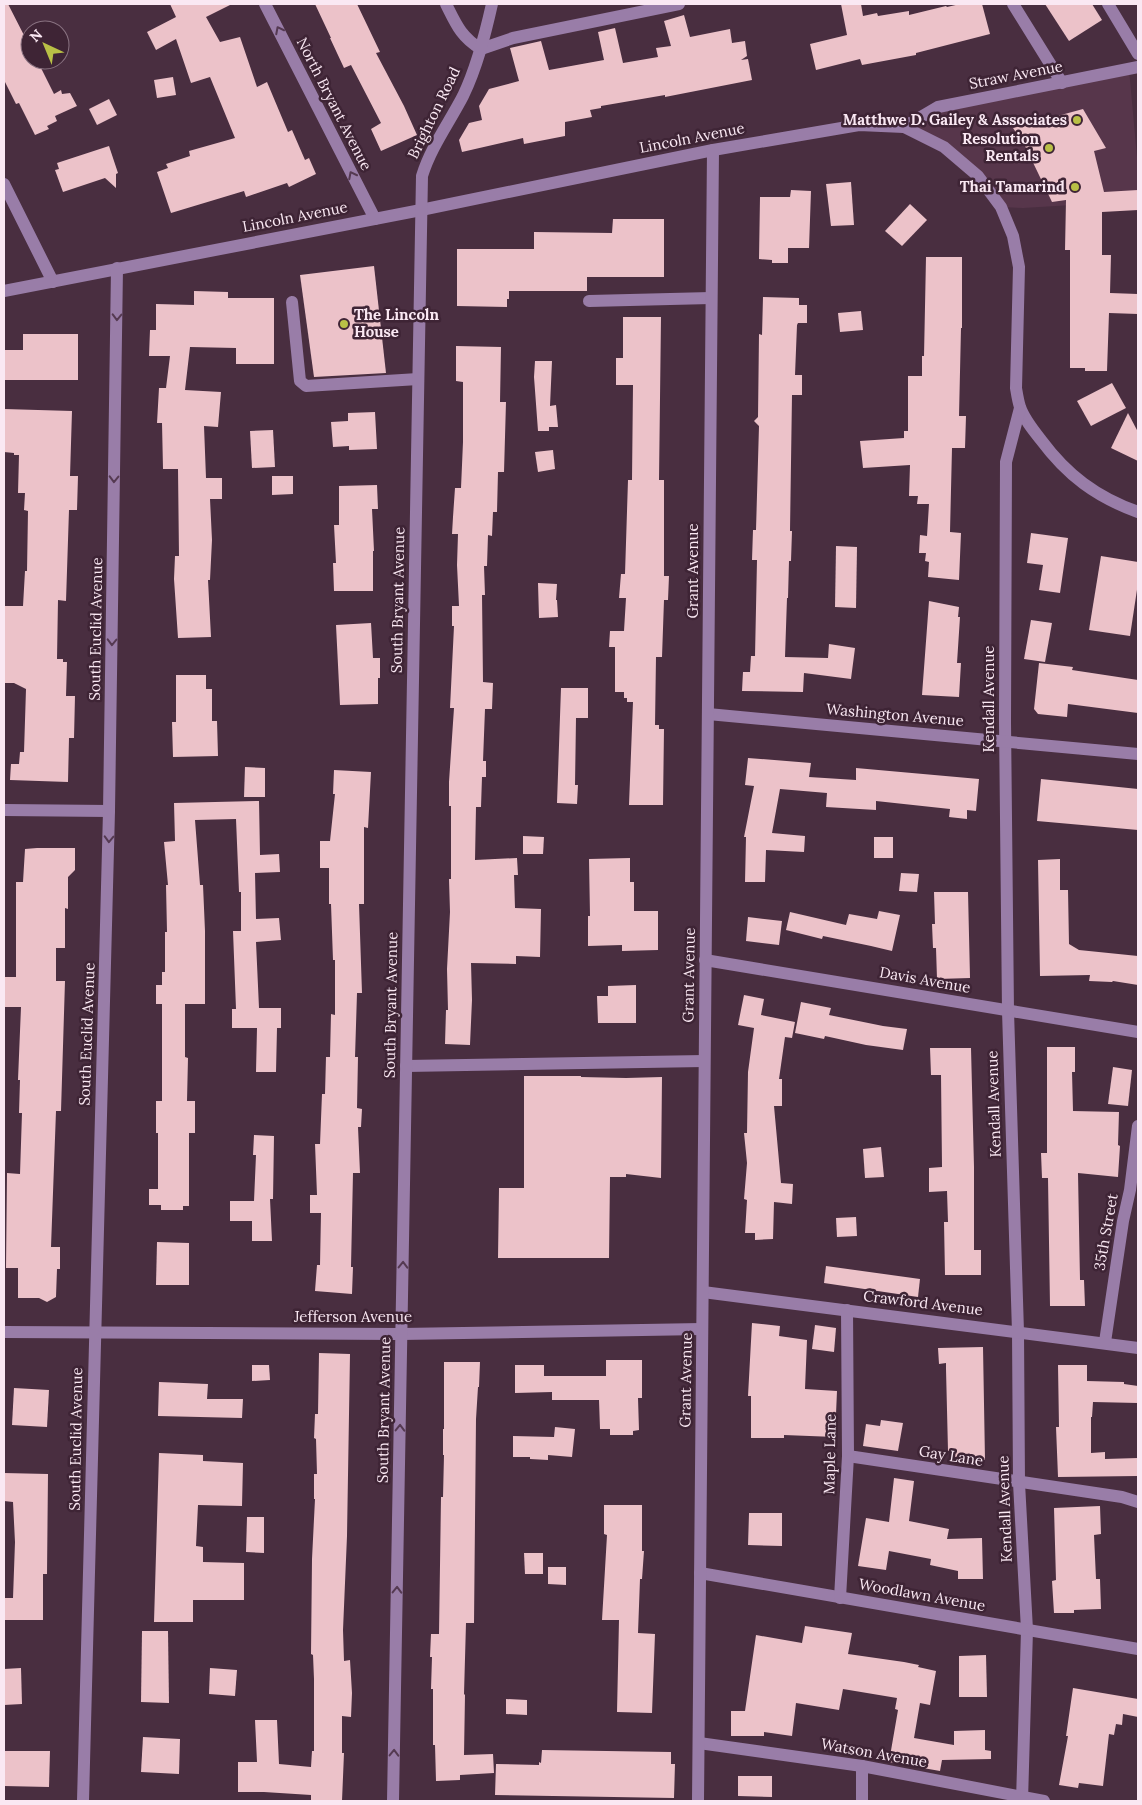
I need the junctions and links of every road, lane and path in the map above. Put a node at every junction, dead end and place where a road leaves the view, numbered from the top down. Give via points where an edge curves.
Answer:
1 (265, 4) edge
2 (446, 4) edge
3 (492, 4) edge
4 (679, 4) edge
5 (1013, 4) edge
6 (1108, 4) edge
7 (482, 49) junction
8 (1138, 54) edge
9 (1138, 67) edge
10 (1062, 83) junction
11 (904, 127) junction
12 (713, 150) junction
13 (4, 184) edge
14 (421, 210) junction
15 (374, 219) junction
16 (117, 268) junction
17 (53, 282) junction
18 (4, 291) edge
19 (711, 298) junction
20 (589, 301) dead end
21 (292, 302) dead end
22 (418, 380) junction
23 (1020, 408) junction
24 (1138, 512) edge
25 (708, 714) junction
26 (1005, 742) junction
27 (1138, 754) edge
28 (4, 810) edge
29 (109, 811) junction
30 (706, 960) junction
31 (1008, 1011) junction
32 (1138, 1032) edge
33 (704, 1060) junction
34 (406, 1066) junction
35 (1138, 1126) edge
36 (1134, 1192) edge
37 (703, 1292) junction
38 (847, 1310) junction
39 (702, 1329) junction
40 (4, 1332) edge
41 (95, 1332) junction
42 (1018, 1332) junction
43 (401, 1334) junction
44 (1105, 1342) junction
45 (1138, 1348) edge
46 (848, 1456) junction
47 (1020, 1483) junction
48 (1138, 1502) edge
49 (700, 1574) junction
50 (840, 1598) junction
51 (1027, 1630) junction
52 (1138, 1649) edge
53 (699, 1743) junction
54 (862, 1766) junction
55 (1022, 1799) edge
56 (83, 1801) edge
57 (393, 1801) edge
58 (698, 1801) edge
59 (862, 1801) edge
60 (1044, 1801) edge

15 -> 1 street, North Bryant Avenue
2 - 7 street via 463,35
3 - 7 street, Brighton Road
4 - 7 street via 513,38
5 - 10 street
6 - 8 street
7 - 14 street, Brighton Road via 463,96 428,158 422,176
9 - 10 street, Straw Avenue
10 - 11 street, Straw Avenue via 938,108
11 - 12 street, Lincoln Avenue via 859,125
11 - 23 street, Lincoln Avenue via 944,147 978,176 1004,214 1013,236 1019,267 1016,388
12 - 14 street, Lincoln Avenue
12 - 19 street, Grant Avenue
13 - 17 street
14 - 15 street, Lincoln Avenue
14 - 22 street, South Bryant Avenue
15 - 16 street, Lincoln Avenue
16 - 17 street, Lincoln Avenue
16 -> 29 street, South Euclid Avenue
17 - 18 street, Lincoln Avenue
19 - 20 street
19 - 25 street, Grant Avenue
21 - 22 street via 302,384
22 - 34 street, South Bryant Avenue
23 - 24 street, Lincoln Avenue via 1032,429 1075,478 1117,504
23 - 26 street, Kendall Avenue via 1006,462
25 - 26 street, Washington Avenue
25 - 30 street, Grant Avenue
26 - 27 street, Washington Avenue
26 - 31 street, Kendall Avenue
28 - 29 street
29 -> 41 street, South Euclid Avenue
30 - 31 street, Davis Avenue
30 - 33 street, Grant Avenue
31 - 32 street, Davis Avenue
31 - 42 street, Kendall Avenue
33 - 34 street
33 - 37 street, Grant Avenue
43 -> 34 street, South Bryant Avenue
35 - 36 street, 35th Street
36 - 44 street, 35th Street via 1123,1221
37 - 38 street, Crawford Avenue
37 - 39 street, Grant Avenue
38 - 42 street, Crawford Avenue
38 - 46 street, Maple Lane
39 - 43 street, Jefferson Avenue
39 - 49 street, Grant Avenue
40 - 41 street, Jefferson Avenue
41 - 43 street, Jefferson Avenue
41 - 56 street, South Euclid Avenue
42 - 44 street, Crawford Avenue
42 - 47 street, Kendall Avenue
57 -> 43 street, South Bryant Avenue
44 - 45 street, Crawford Avenue
46 - 47 street, Gay Lane
46 - 50 street, Maple Lane
47 - 48 street, Gay Lane
47 - 51 street, Kendall Avenue
49 - 50 street, Woodlawn Avenue
49 - 53 street, Grant Avenue
50 - 51 street, Woodlawn Avenue
51 - 52 street, Woodlawn Avenue
51 - 55 street, Kendall Avenue
53 - 54 street, Watson Avenue
53 - 58 street, Grant Avenue
54 - 55 street, Watson Avenue
54 - 59 street
55 - 60 street, Watson Avenue

